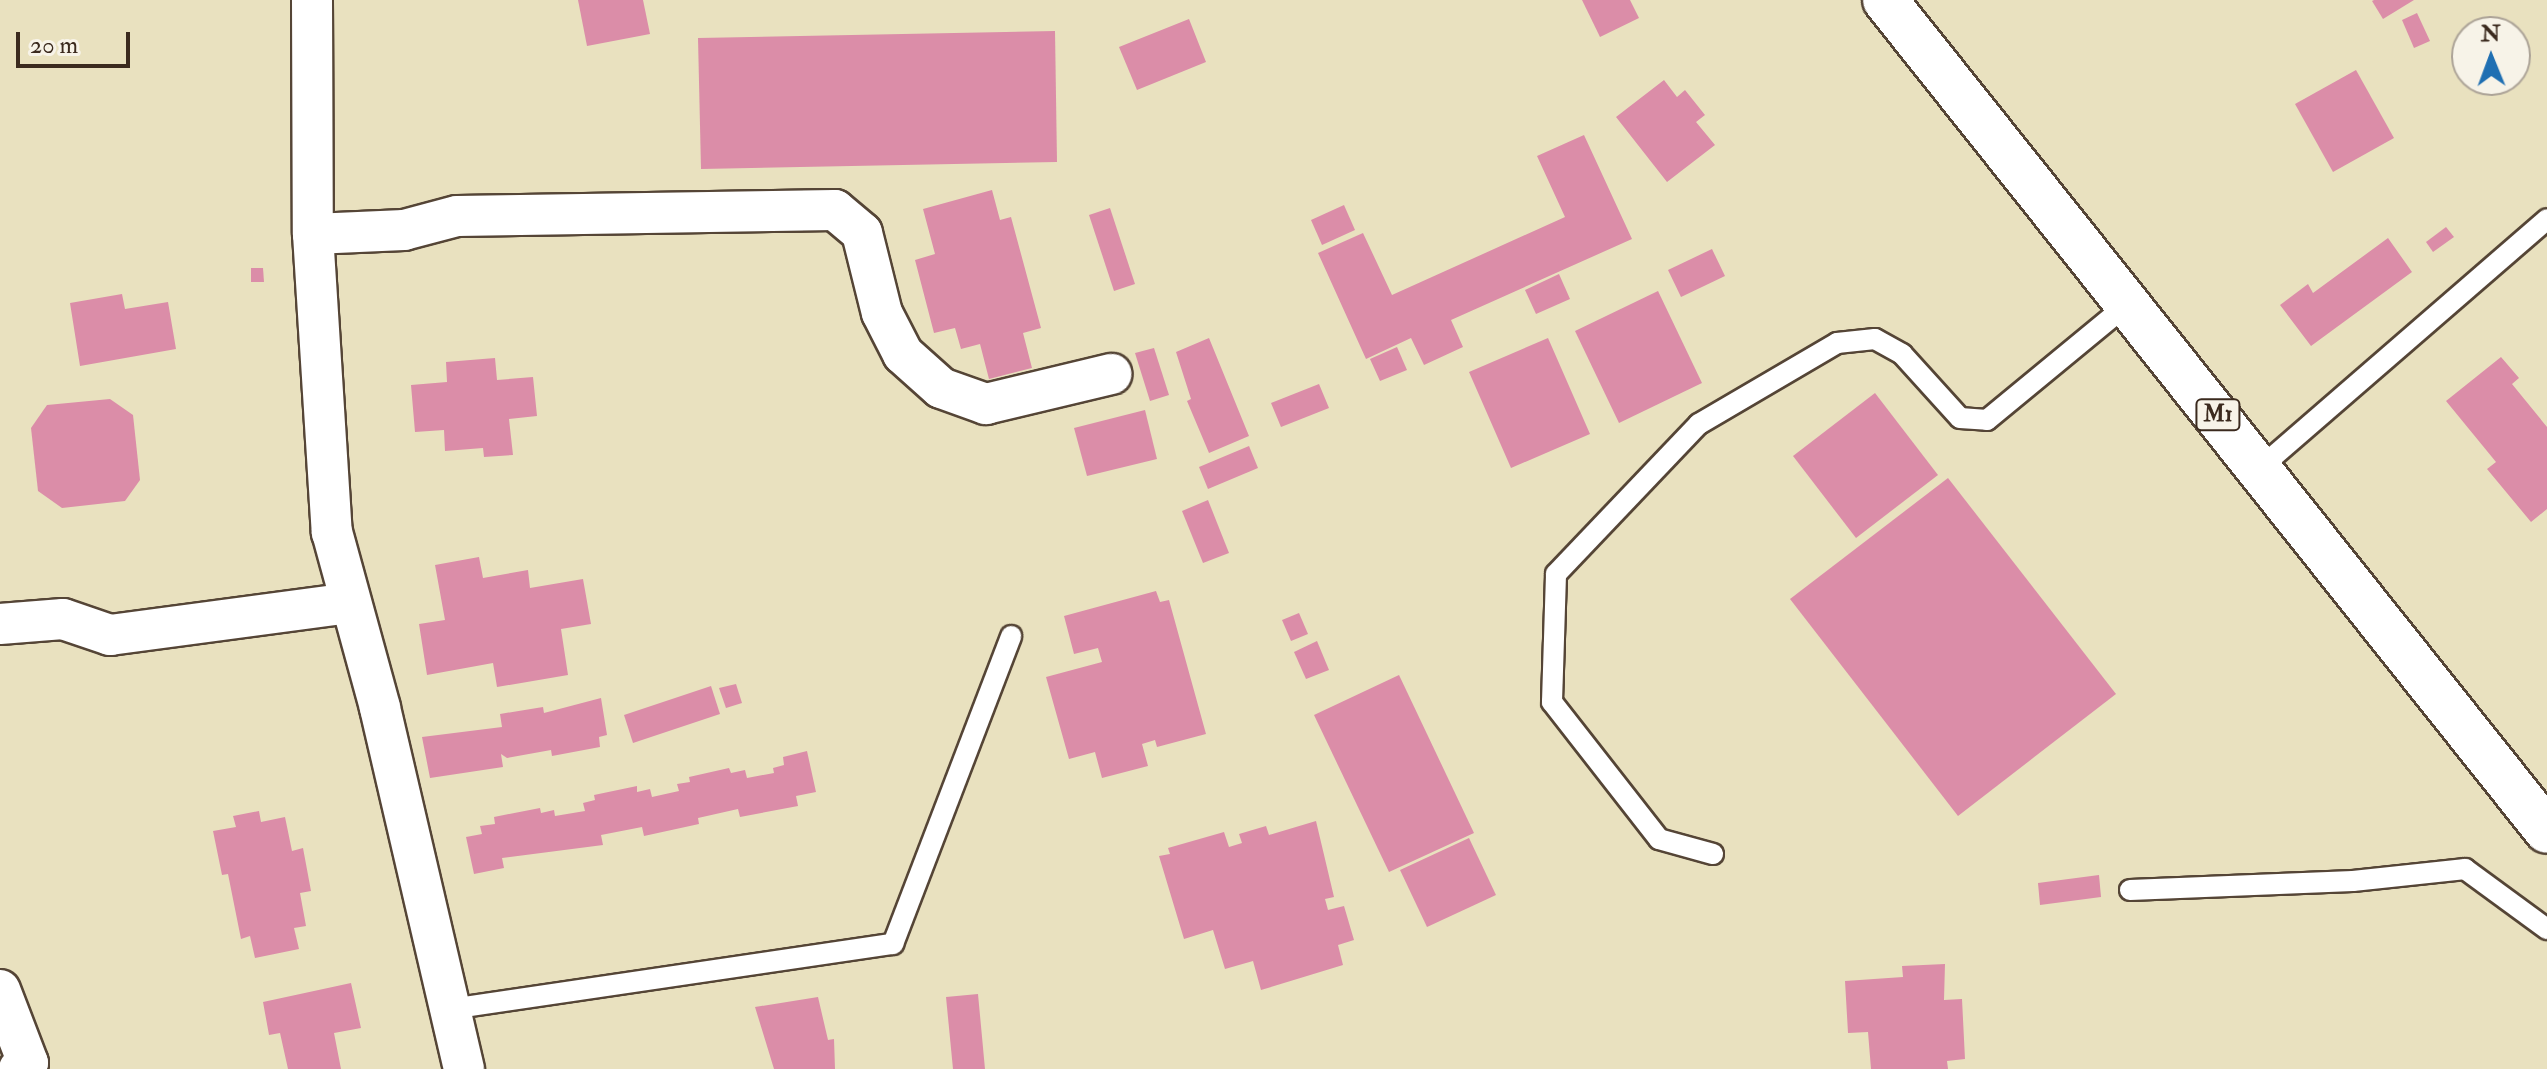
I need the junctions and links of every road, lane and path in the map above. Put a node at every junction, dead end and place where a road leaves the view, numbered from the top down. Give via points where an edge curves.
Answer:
1 (312, 0) edge
2 (1885, 0) edge
3 (2547, 219) edge
4 (313, 234) junction
5 (2129, 303) junction
6 (1111, 374) dead end
7 (2260, 468) junction
8 (350, 603) junction
9 (0, 624) edge
10 (1011, 636) dead end
11 (2547, 831) edge
12 (1713, 854) dead end
13 (2130, 890) dead end
14 (2547, 929) edge
15 (0, 990) edge
16 (451, 1009) junction
17 (19, 1069) edge
18 (464, 1069) edge

1 - 4 street
2 - 5 highway, M1
3 - 7 lane
4 - 6 street via 404,230 457,216 835,210 862,233 882,313 903,354 941,388 986,404
4 - 8 street via 332,532
5 - 7 highway, M1
5 - 12 lane via 1987,420 1960,418 1902,354 1875,339 1837,343 1699,424 1556,574 1552,702 1659,839
7 - 11 highway, M1
8 - 9 street via 110,635 63,619
8 - 16 street
10 - 16 lane via 893,944
13 - 14 lane via 2353,881 2465,869
15 - 17 street via 28,1063
16 - 18 street

